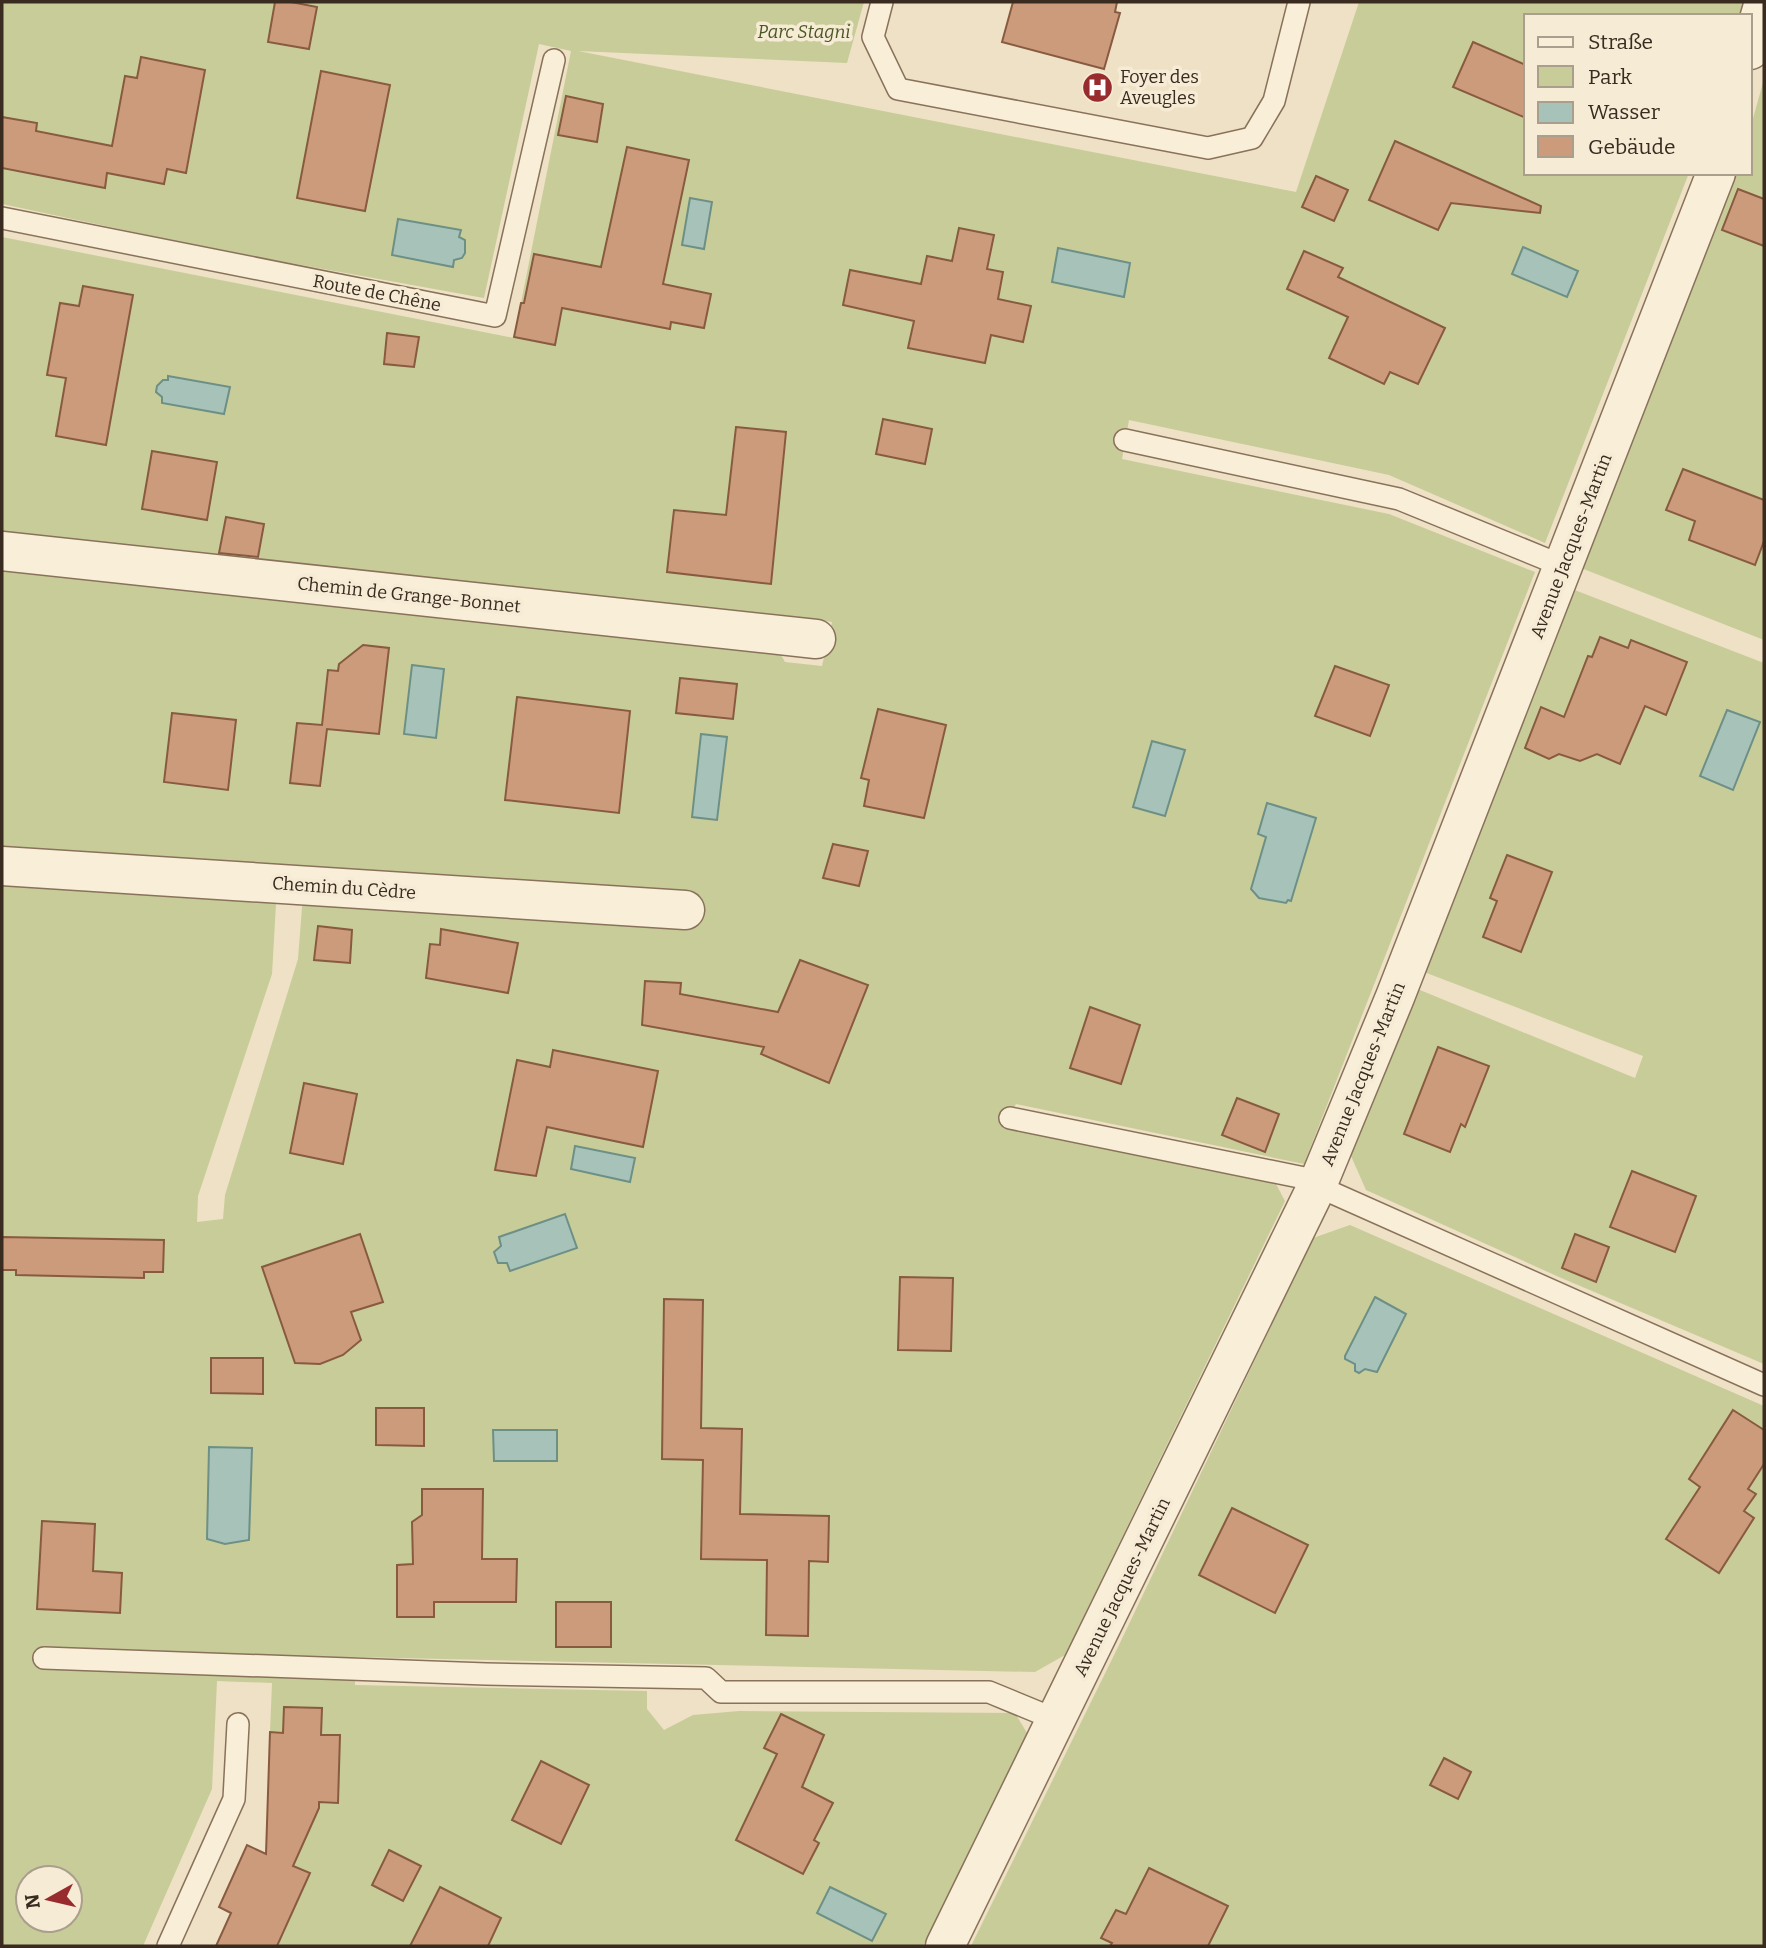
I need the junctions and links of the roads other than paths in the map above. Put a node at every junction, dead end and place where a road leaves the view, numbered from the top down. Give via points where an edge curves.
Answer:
1 (882, 2) edge
2 (1298, 2) edge
3 (1764, 2) edge
4 (1752, 43) edge
5 (554, 60) dead end
6 (1715, 175) edge
7 (2, 218) edge
8 (1125, 440) dead end
9 (2, 551) edge
10 (1563, 566) junction
11 (816, 639) dead end
12 (2, 866) edge
13 (685, 910) dead end
14 (1010, 1118) dead end
15 (1318, 1183) junction
16 (1764, 1385) edge
17 (44, 1658) dead end
18 (1057, 1720) junction
19 (238, 1724) dead end
20 (168, 1946) edge
21 (946, 1946) edge

1 - 2 lane via 873,37 898,89 1208,148 1252,138 1274,101
3 - 4 street
5 - 7 lane, Route de Chêne via 495,316
6 - 10 street, Avenue Jacques-Martin
8 - 10 lane via 1399,499
9 - 11 street, Chemin de Grange-Bonnet
10 - 15 street, Avenue Jacques-Martin
12 - 13 street, Chemin du Cèdre
14 - 15 lane
15 - 16 lane
15 - 18 street, Avenue Jacques-Martin
17 - 18 lane via 706,1678 721,1692 989,1692
18 - 21 street, Avenue Jacques-Martin
19 - 20 lane via 234,1800

